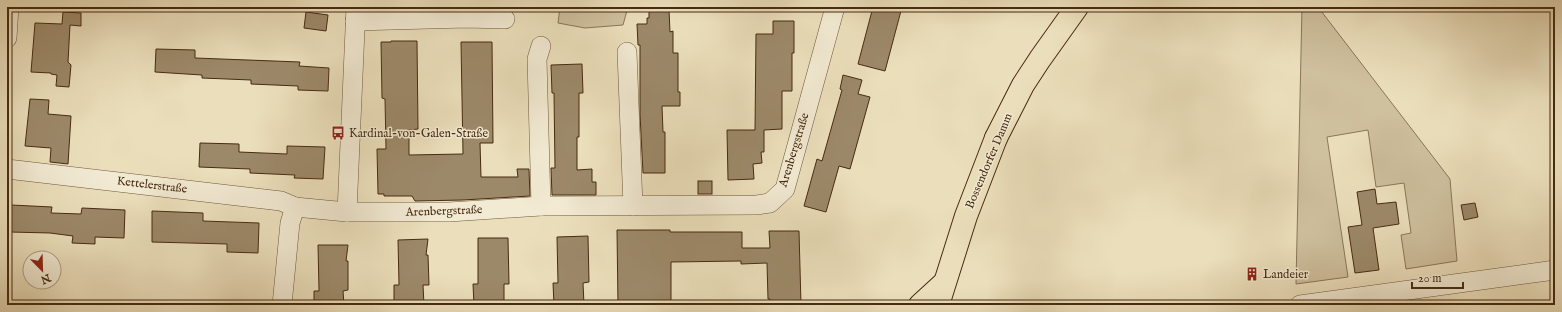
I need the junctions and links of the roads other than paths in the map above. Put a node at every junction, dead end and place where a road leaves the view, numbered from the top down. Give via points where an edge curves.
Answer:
1 (9, 7) edge
2 (835, 7) edge
3 (1077, 7) edge
4 (356, 14) edge
5 (505, 19) dead end
6 (7, 38) edge
7 (541, 46) dead end
8 (627, 52) dead end
9 (7, 169) edge
10 (541, 206) junction
11 (633, 206) junction
12 (295, 207) junction
13 (347, 212) junction
14 (1555, 270) edge
15 (944, 283) junction
16 (282, 305) edge
17 (920, 305) edge
18 (938, 305) edge
19 (1300, 305) edge

1 - 6 street
2 - 11 street, Arenbergstraße via 785,189 770,203 757,205
3 - 15 main road, Bossendorfer Damm via 1023,85 996,138
4 - 5 street
4 - 13 street
7 - 10 street via 538,59
8 - 11 street
9 - 12 street, Kettelerstraße via 281,201
10 - 11 street, Arenbergstraße
10 - 13 street, Arenbergstraße via 449,212
12 - 13 street
12 - 16 street via 290,223
14 - 19 street
15 - 17 main road
15 - 18 main road, Bossendorfer Damm

